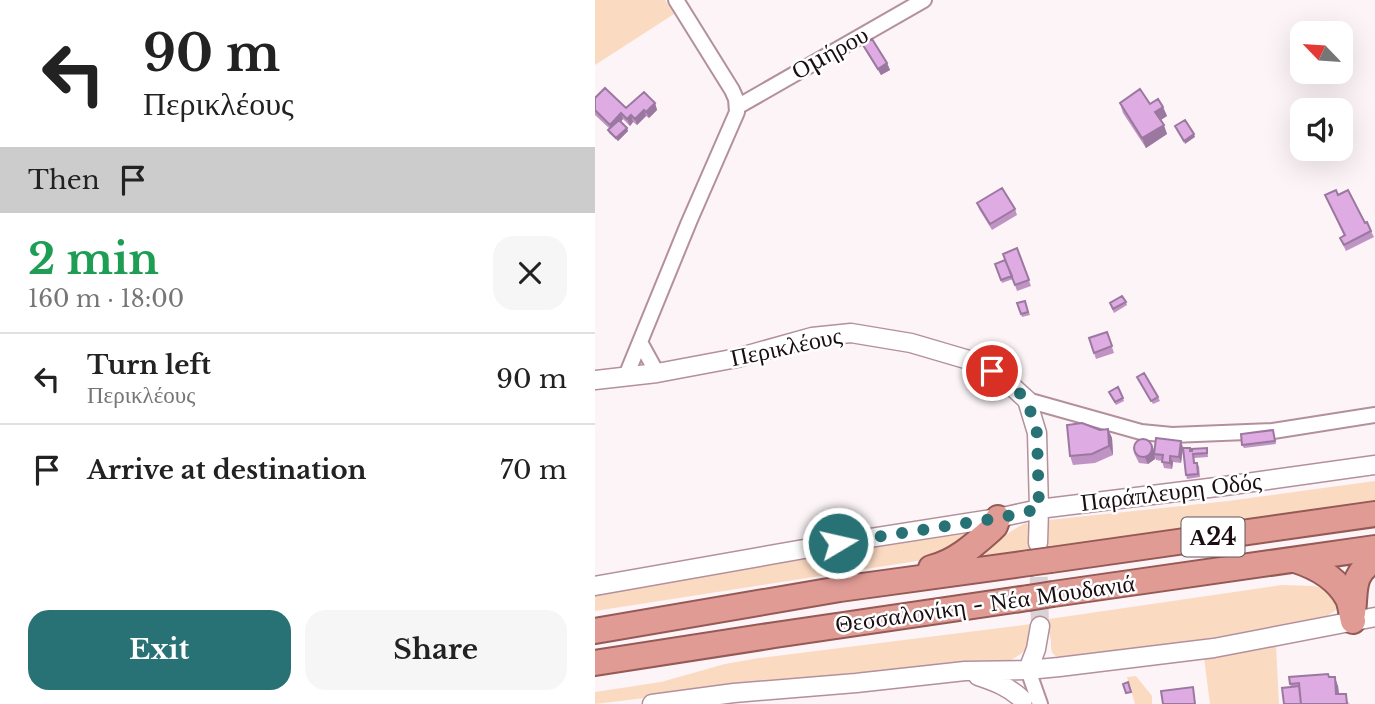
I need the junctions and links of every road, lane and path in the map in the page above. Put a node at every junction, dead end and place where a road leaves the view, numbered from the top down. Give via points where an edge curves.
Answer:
1 (676, 0) edge
2 (924, 0) edge
3 (737, 107) junction
4 (640, 342) junction
5 (657, 373) junction
6 (626, 376) junction
7 (595, 380) edge
8 (1027, 400) junction
9 (1375, 415) edge
10 (1375, 465) edge
11 (1039, 509) junction
12 (1375, 514) edge
13 (998, 518) junction
14 (1375, 548) edge
15 (1040, 555) junction
16 (1295, 560) junction
17 (1375, 560) edge
18 (595, 586) edge
19 (840, 589) junction
20 (1364, 619) edge
21 (1040, 626) tunnel mouth
22 (595, 631) edge
23 (775, 635) junction
24 (595, 663) edge
25 (1028, 670) junction
26 (965, 671) junction
27 (595, 680) edge
28 (1030, 703) edge
29 (652, 704) edge

1 - 3 street via 732,90
2 - 3 street, Ομήρου
3 - 4 street
4 - 5 street
4 - 6 street
5 - 6 street, Περικλέους
5 - 8 street, Περικλέους via 812,337 851,333 911,343 979,363
6 - 7 street, Περικλέους
8 - 9 street via 1141,432 1172,435 1273,430
8 - 11 street via 1037,433
10 - 11 street, Παράπλευρη Οδός
11 - 13 street, Παράπλευρη Οδός
11 - 15 street
12 - 15 highway, Θεσσαλονίκη - Νέα Μουδανιά / Α24
13 - 18 street, Παράπλευρη Οδός
13 - 19 highway via 991,530 949,562
14 - 16 highway, Θεσσαλονίκη - Νέα Μουδανιά / Α24
15 - 19 highway, Θεσσαλονίκη - Νέα Μουδανιά / Α24
16 - 20 highway via 1327,574
16 - 23 highway, Θεσσαλονίκη - Νέα Μουδανιά / Α24, bridge
17 - 20 highway via 1359,572 1354,587
19 - 22 highway, Θεσσαλονίκη - Νέα Μουδανιά / Α24
20 - 25 street via 1214,648
21 - 25 street
23 - 24 highway, Θεσσαλονίκη - Νέα Μουδανιά / Α24
23 - 27 highway via 743,649
25 - 26 street
25 - 28 street via 1021,683
26 - 28 street via 1000,683
26 - 29 street

